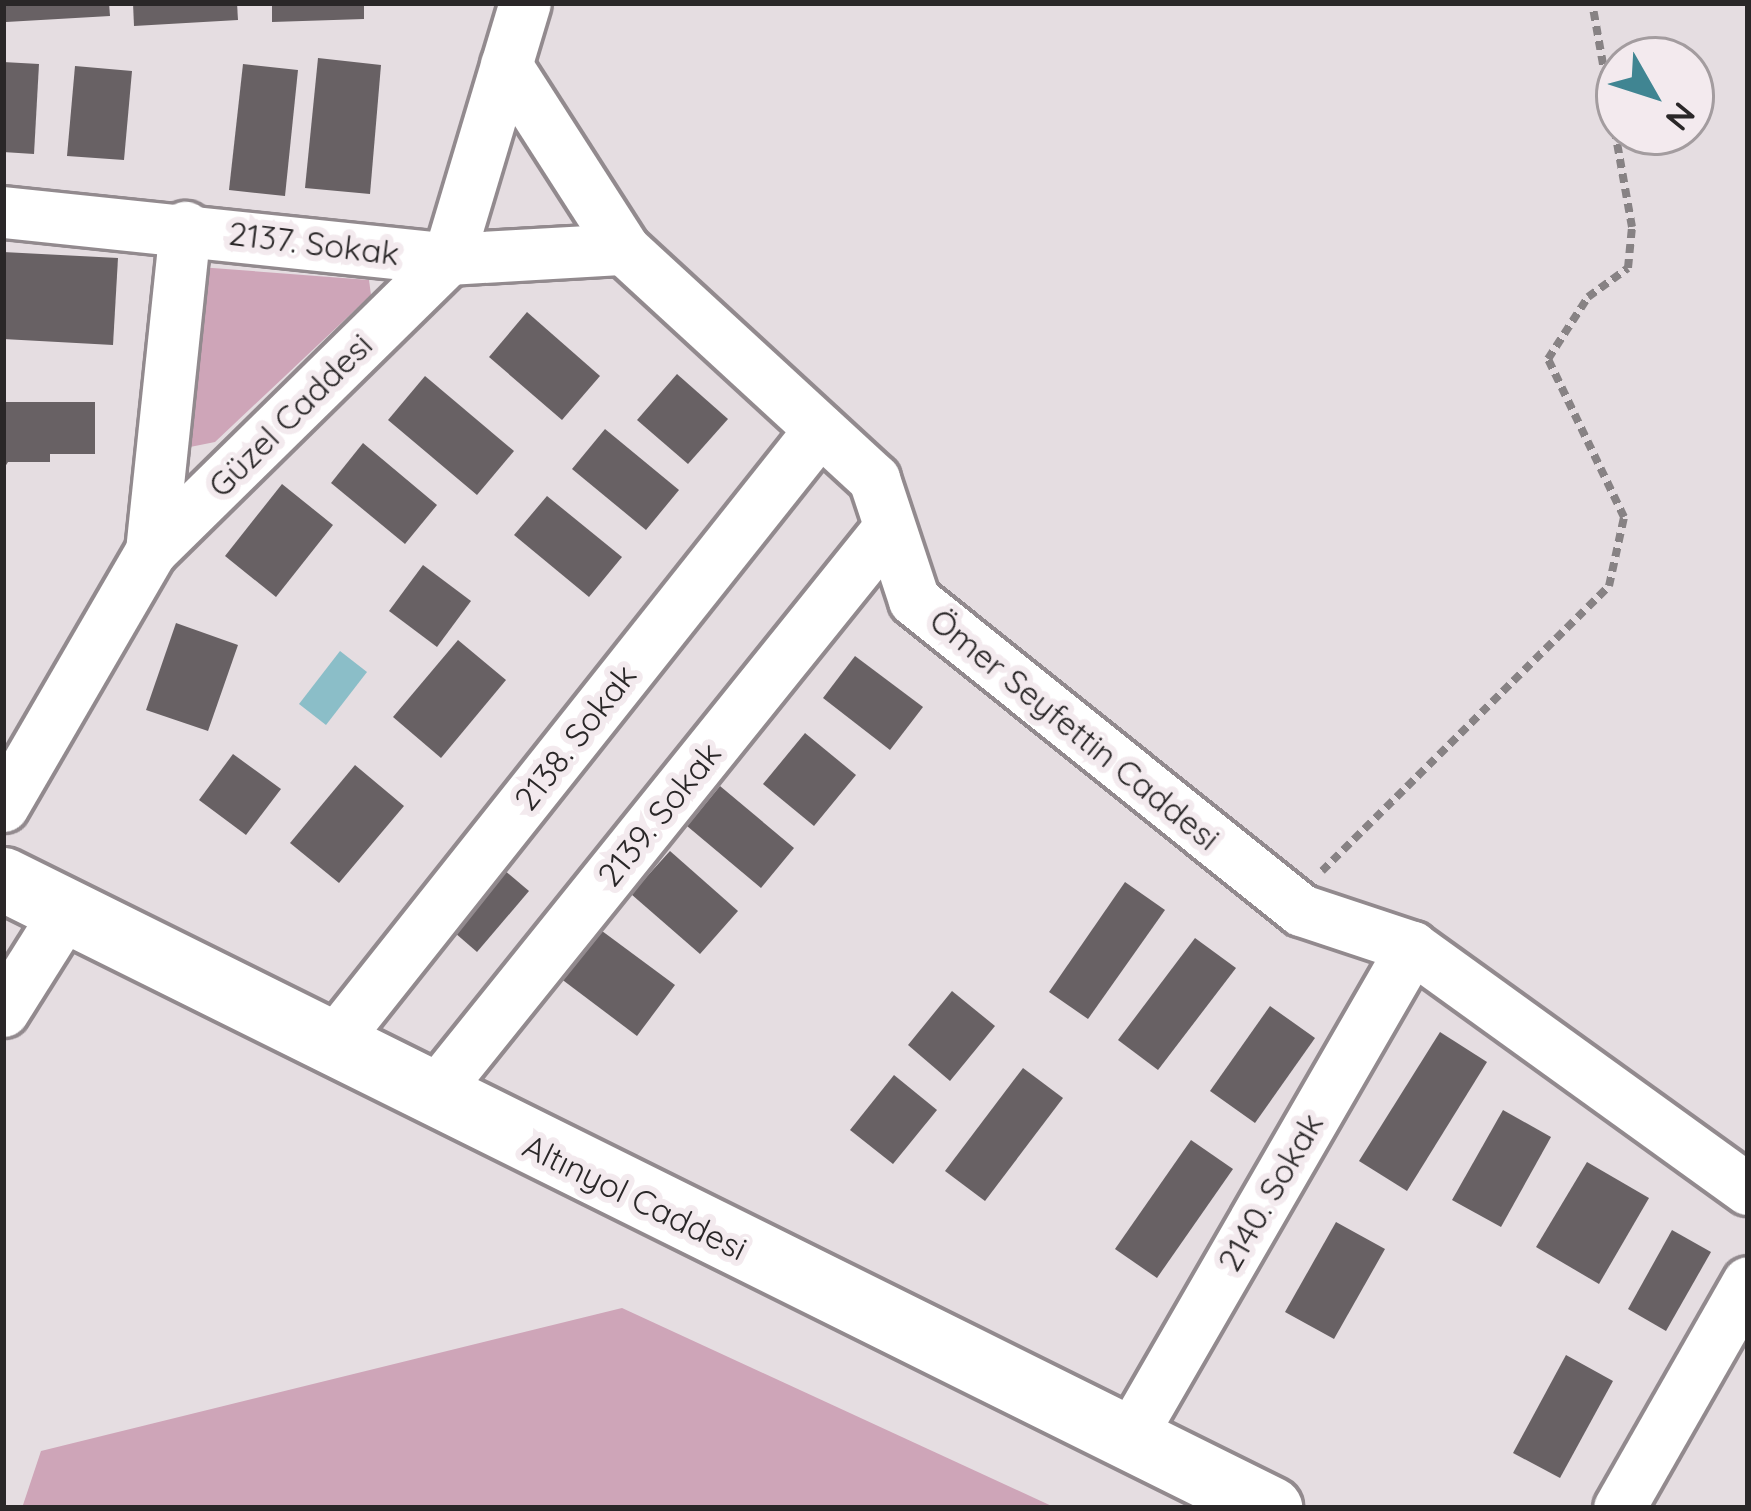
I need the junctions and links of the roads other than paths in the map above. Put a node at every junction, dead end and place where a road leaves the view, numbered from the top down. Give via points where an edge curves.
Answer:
1 (525, 3) edge
2 (506, 64) junction
3 (3, 212) edge
4 (185, 227) junction
5 (624, 249) junction
6 (448, 259) junction
7 (820, 429) junction
8 (887, 530) junction
9 (152, 551) junction
10 (3, 806) edge
11 (3, 879) edge
12 (64, 914) junction
13 (1412, 947) junction
14 (3, 1011) edge
15 (331, 1045) junction
16 (431, 1097) junction
17 (1748, 1189) edge
18 (1748, 1282) edge
19 (1129, 1438) junction
20 (1270, 1508) edge
21 (1619, 1508) edge

1 - 2 street, Güzel Caddesi
2 - 5 street, Ömer Seyfettin Caddesi
2 - 6 street, Güzel Caddesi
3 - 4 street, 2137. Sokak
4 - 6 street, 2137. Sokak
4 - 9 street
5 - 6 street, 2137. Sokak
5 - 7 street, Ömer Seyfettin Caddesi
6 - 9 street, Güzel Caddesi
7 - 8 street, Ömer Seyfettin Caddesi via 874,479
7 - 15 street, 2138. Sokak
8 - 13 street, Ömer Seyfettin Caddesi via 914,600 1291,902
8 - 16 street, 2139. Sokak
9 - 10 street, Güzel Caddesi
11 - 12 main road, Altınyol Caddesi
12 - 14 street
12 - 15 main road, Altınyol Caddesi
13 - 17 street, Ömer Seyfettin Caddesi
13 - 19 street, 2140. Sokak
15 - 16 main road, Altınyol Caddesi
16 - 19 main road, Altınyol Caddesi
18 - 21 street
19 - 20 main road, Altınyol Caddesi

